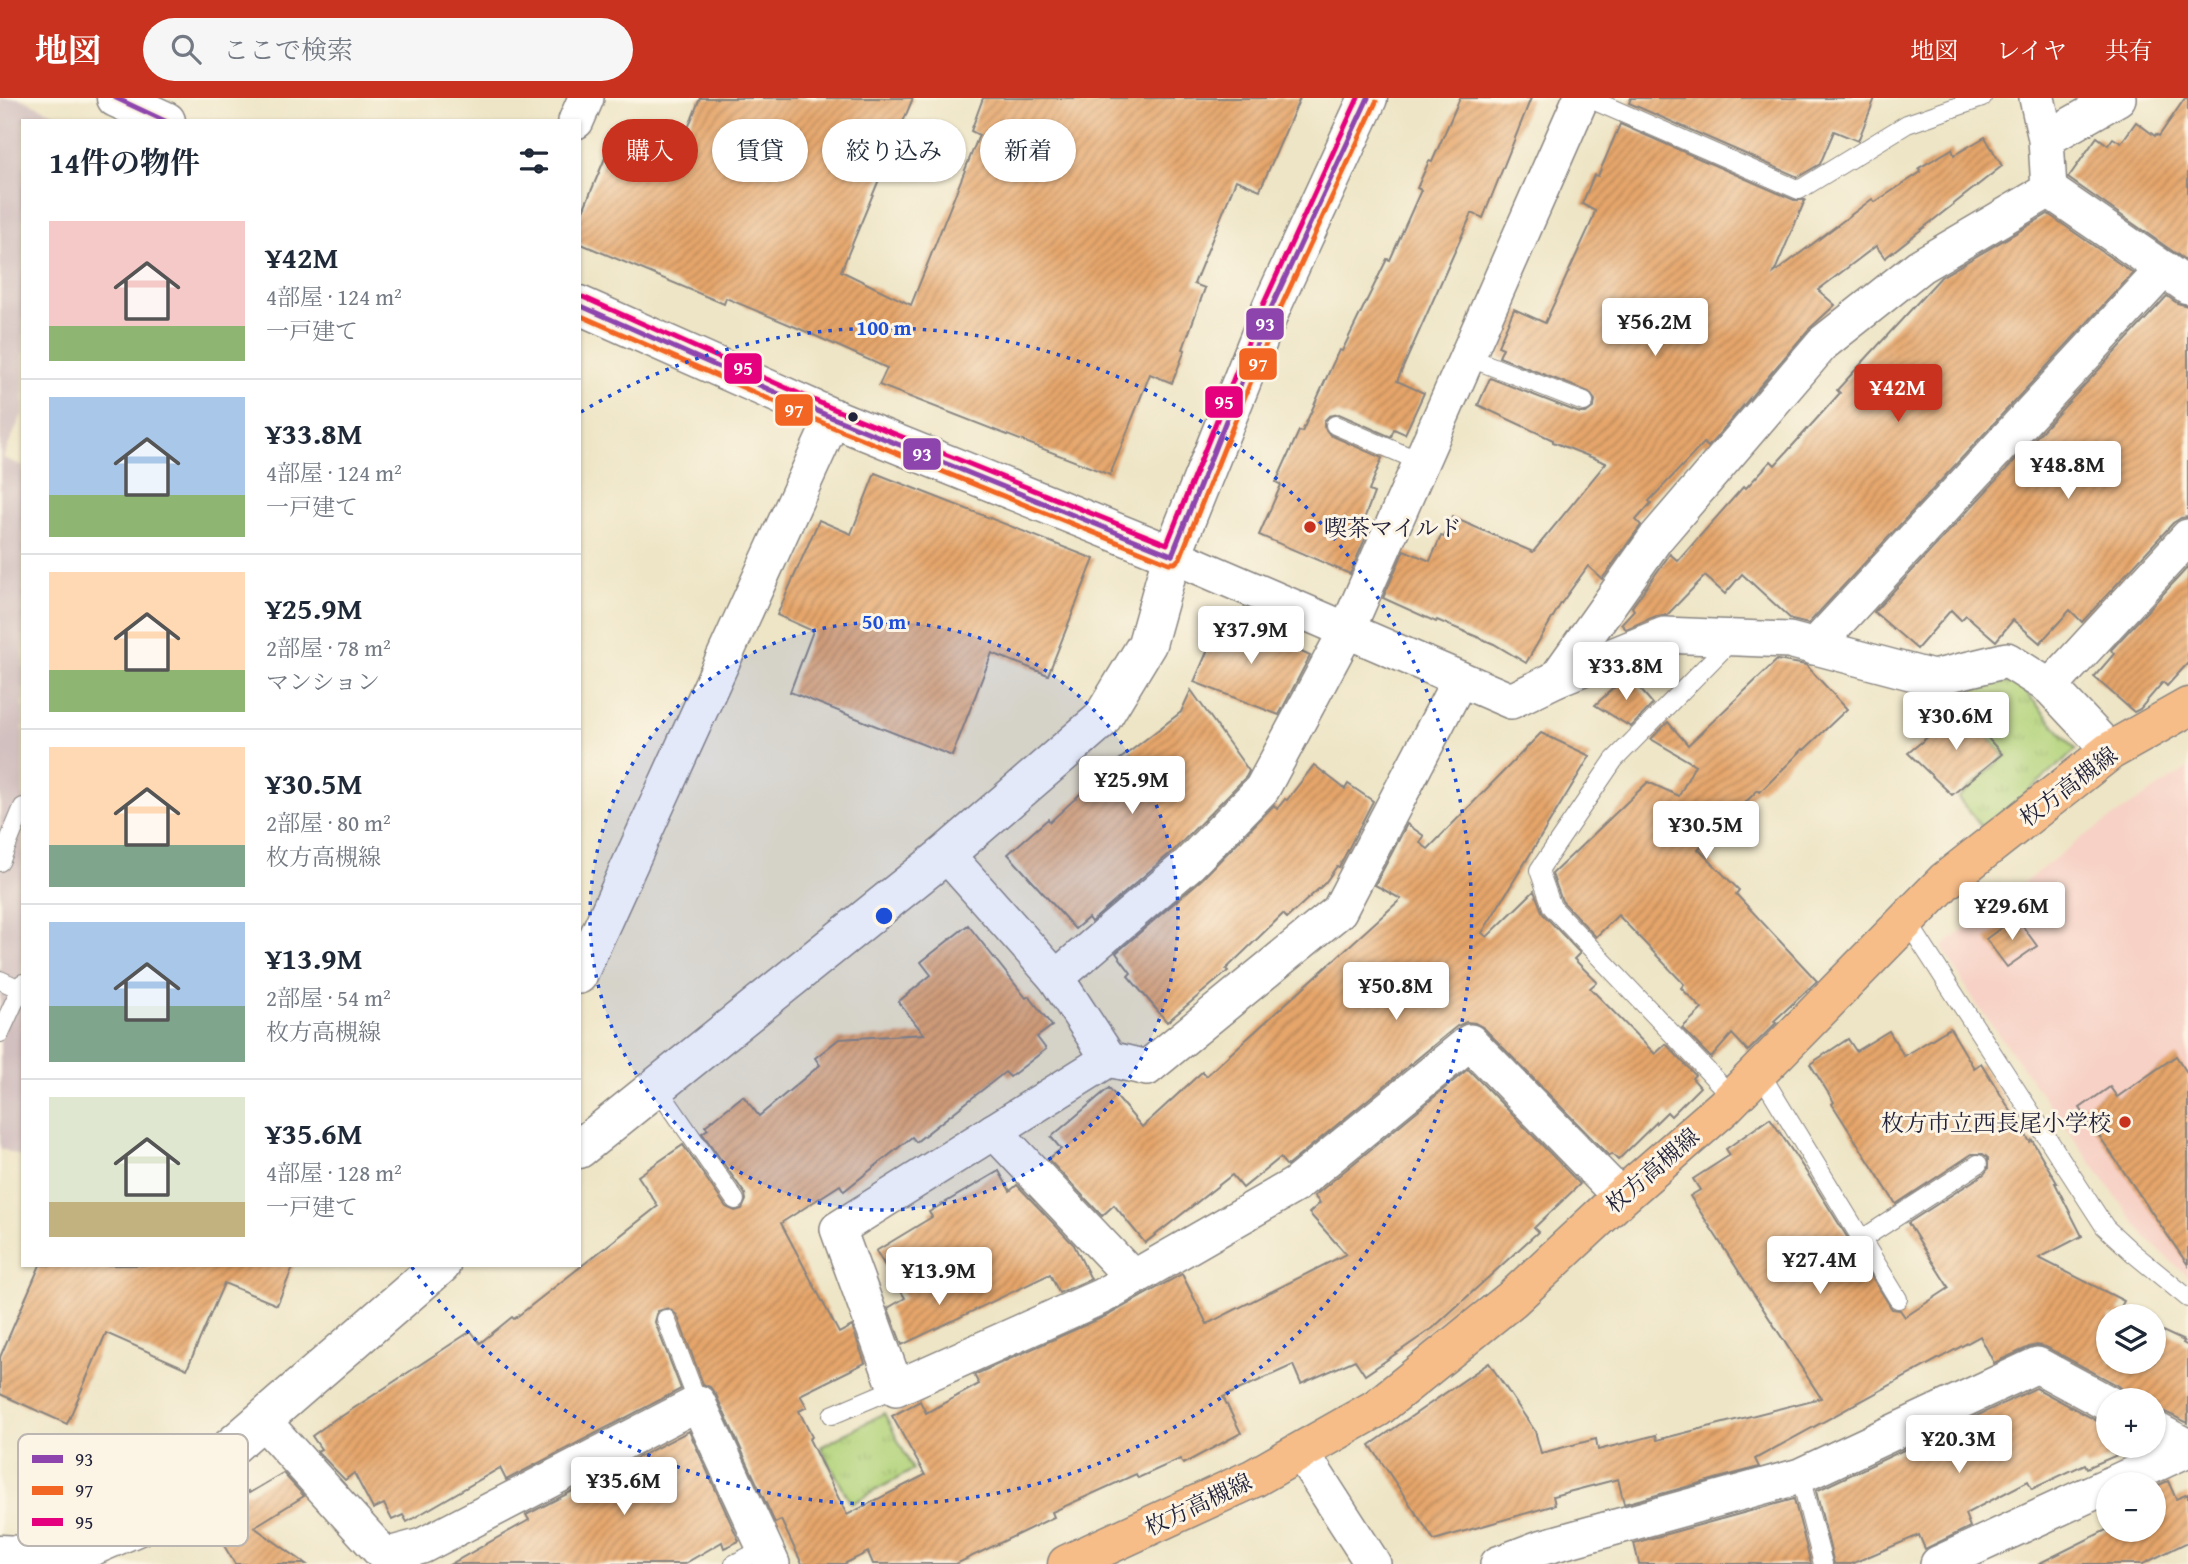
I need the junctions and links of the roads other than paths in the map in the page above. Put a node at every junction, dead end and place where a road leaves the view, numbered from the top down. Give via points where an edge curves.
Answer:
1 (116, 98) edge
2 (586, 98) edge
3 (1368, 98) edge
4 (1581, 98) edge
5 (1588, 98) edge
6 (1982, 98) edge
7 (2037, 98) edge
8 (2118, 98) edge
9 (162, 119) edge
10 (577, 119) edge
11 (2046, 139) junction
12 (2049, 190) junction
13 (2176, 278) edge
14 (581, 306) edge
15 (1468, 356) junction
16 (1584, 402) dead end
17 (833, 418) junction
18 (1335, 425) dead end
19 (1421, 462) junction
20 (2188, 537) edge
21 (1172, 555) junction
22 (1348, 630) junction
23 (1734, 638) junction
24 (1814, 647) junction
25 (1460, 679) junction
26 (1556, 679) junction
27 (2050, 687) junction
28 (2188, 707) edge
29 (2110, 751) junction
30 (21, 812) edge
31 (946, 853) junction
32 (0, 862) edge
33 (1907, 921) junction
34 (581, 969) edge
35 (1056, 978) junction
36 (0, 980) edge
37 (21, 986) edge
38 (0, 1033) edge
39 (1109, 1059) junction
40 (1746, 1085) junction
41 (657, 1087) junction
42 (994, 1131) junction
43 (581, 1147) edge
44 (1978, 1164) dead end
45 (1621, 1197) junction
46 (735, 1200) dead end
47 (1862, 1240) junction
48 (439, 1267) edge
49 (1133, 1278) junction
50 (1898, 1298) dead end
51 (2188, 1298) edge
52 (666, 1319) dead end
53 (896, 1388) junction
54 (2096, 1397) edge
55 (698, 1403) junction
56 (832, 1415) dead end
57 (263, 1421) junction
58 (248, 1434) edge
59 (2166, 1436) edge
60 (2188, 1448) edge
61 (1301, 1452) junction
62 (2137, 1472) edge
63 (1800, 1476) junction
64 (2096, 1491) edge
65 (93, 1546) edge
66 (0, 1554) edge
67 (768, 1556) edge
68 (734, 1564) edge
69 (1067, 1564) edge
70 (1373, 1564) edge
71 (1498, 1564) edge
72 (1824, 1564) edge
73 (1938, 1564) edge

1 - 9 street
2 - 10 street
3 - 21 street via 1272,306
4 - 15 street
5 - 6 lane via 1799,190 1908,124
7 - 11 street
8 - 11 street
11 - 12 street
12 - 13 street
12 - 26 street via 1920,266 1823,343 1656,538
13 - 24 street
14 - 17 street
15 - 16 lane
15 - 19 street
17 - 21 street
17 - 34 street
18 - 19 lane
19 - 22 street
20 - 27 street
21 - 22 street
21 - 31 street via 1147,644 1101,720
22 - 25 street
22 - 35 street via 1262,789 1189,864
23 - 24 street via 1789,640
23 - 26 street via 1664,635
23 - 40 lane via 1614,760 1539,870 1552,907
24 - 27 street via 1933,678 2007,660
25 - 26 street via 1511,701
25 - 39 street via 1339,911 1147,1068
27 - 29 street
28 - 29 main road, 枚方高槻線
29 - 33 main road, 枚方高槻線 via 1945,881
30 - 32 lane
31 - 35 street
31 - 41 street
33 - 40 main road, 枚方高槻線
33 - 51 lane via 2105,1227
35 - 39 street
36 - 37 lane
37 - 38 lane
39 - 42 street
40 - 45 main road, 枚方高槻線
40 - 47 lane
41 - 43 street
41 - 46 lane
42 - 49 street
42 - 53 street via 838,1229
44 - 47 lane
45 - 49 street via 1470,1042 1295,1185
45 - 61 main road, 枚方高槻線 via 1512,1299 1377,1408
47 - 50 lane
48 - 57 street
49 - 53 street
52 - 55 lane
53 - 56 lane
54 - 63 street via 2037,1365
55 - 57 street via 422,1546 385,1556
55 - 67 street
57 - 58 street
59 - 60 street
60 - 62 street
61 - 69 main road, 枚方高槻線
61 - 70 street
63 - 71 street via 1540,1548
63 - 72 lane
64 - 73 street
65 - 66 street via 42,1556
67 - 68 lane

